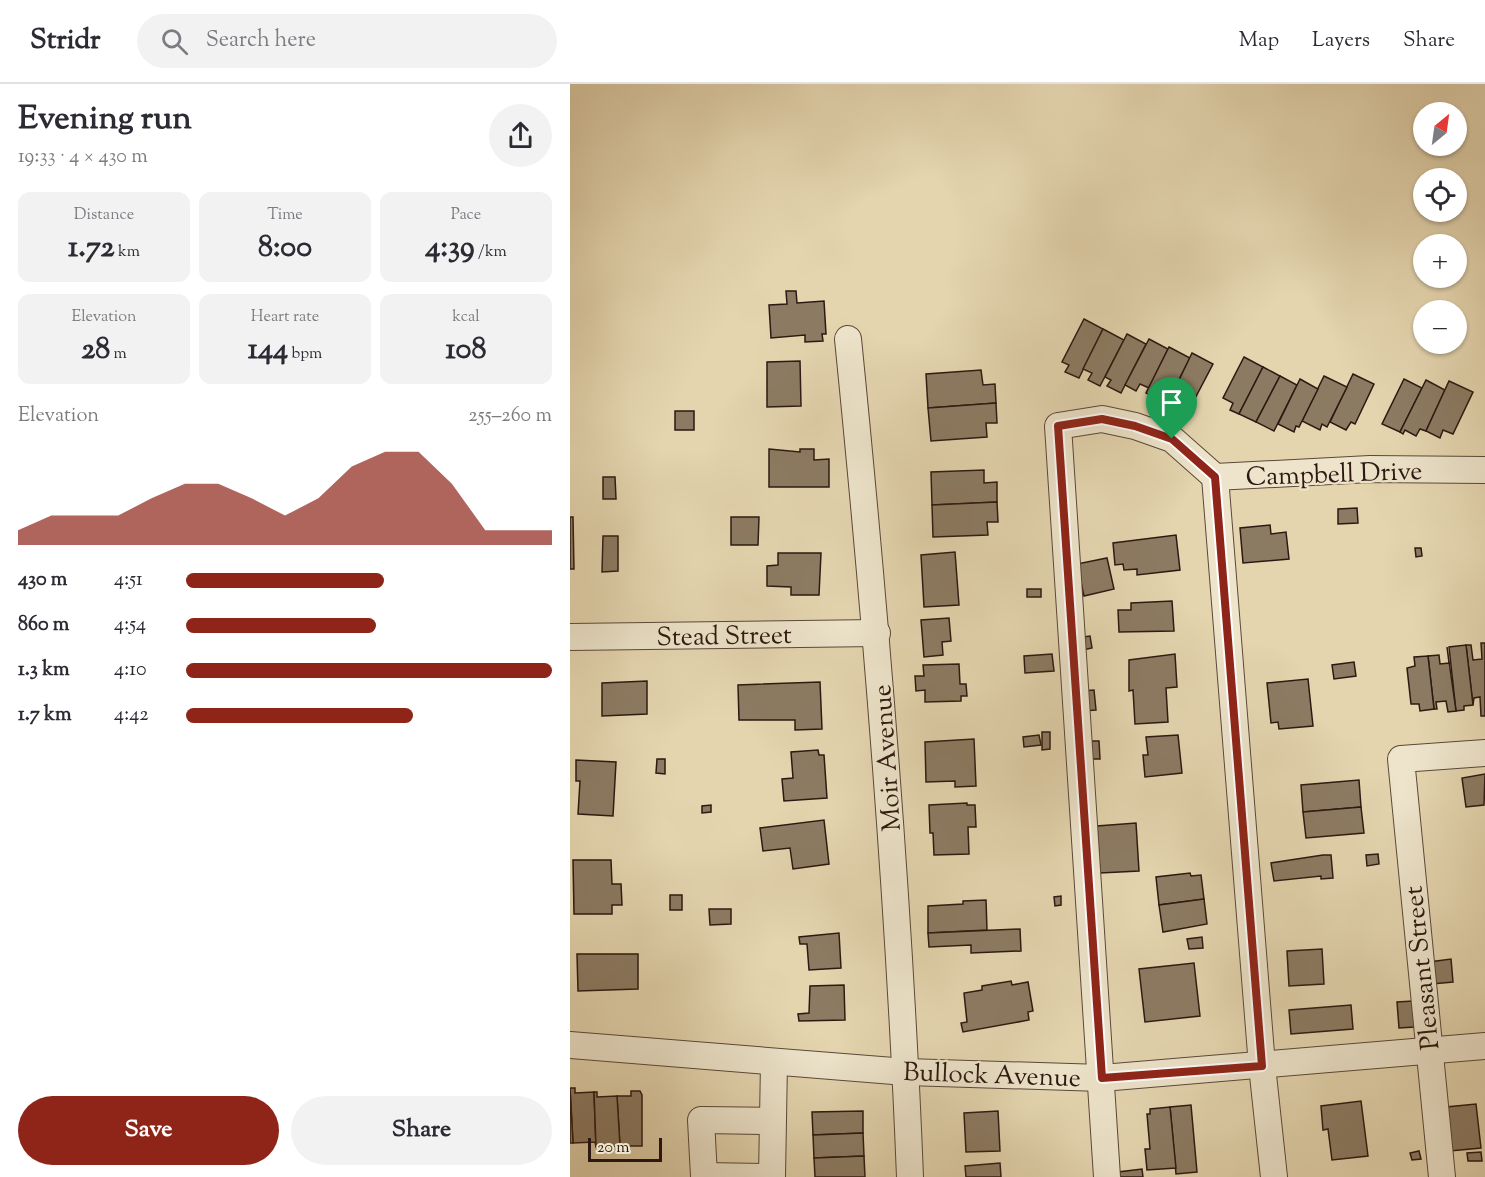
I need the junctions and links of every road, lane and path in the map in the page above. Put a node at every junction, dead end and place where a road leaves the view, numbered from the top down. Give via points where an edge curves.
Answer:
1 (848, 339) dead end
2 (1485, 470) edge
3 (1215, 477) junction
4 (877, 633) junction
5 (570, 637) edge
6 (1485, 753) edge
7 (570, 1045) edge
8 (1485, 1046) edge
9 (1430, 1052) junction
10 (774, 1062) junction
11 (1262, 1066) junction
12 (906, 1072) junction
13 (1102, 1078) junction
14 (773, 1121) dead end
15 (910, 1177) edge
16 (1107, 1177) edge
17 (1274, 1177) edge
18 (1442, 1177) edge

1 - 4 street, Moir Avenue
2 - 3 street, Campbell Drive via 1370,469
3 - 11 street
3 - 13 street, Campbell Drive via 1172,439 1135,426 1102,419 1058,426
4 - 5 street, Stead Street
4 - 12 street, Moir Avenue
6 - 9 street, Pleasant Street via 1401,759
7 - 10 street, Bullock Avenue
8 - 9 street, Bullock Avenue
9 - 11 street, Bullock Avenue
9 - 18 street, Pleasant Street
10 - 12 street, Bullock Avenue
10 - 14 street
11 - 13 street, Bullock Avenue
11 - 17 street
12 - 13 street, Bullock Avenue
12 - 15 street, Moir Avenue
13 - 16 street

